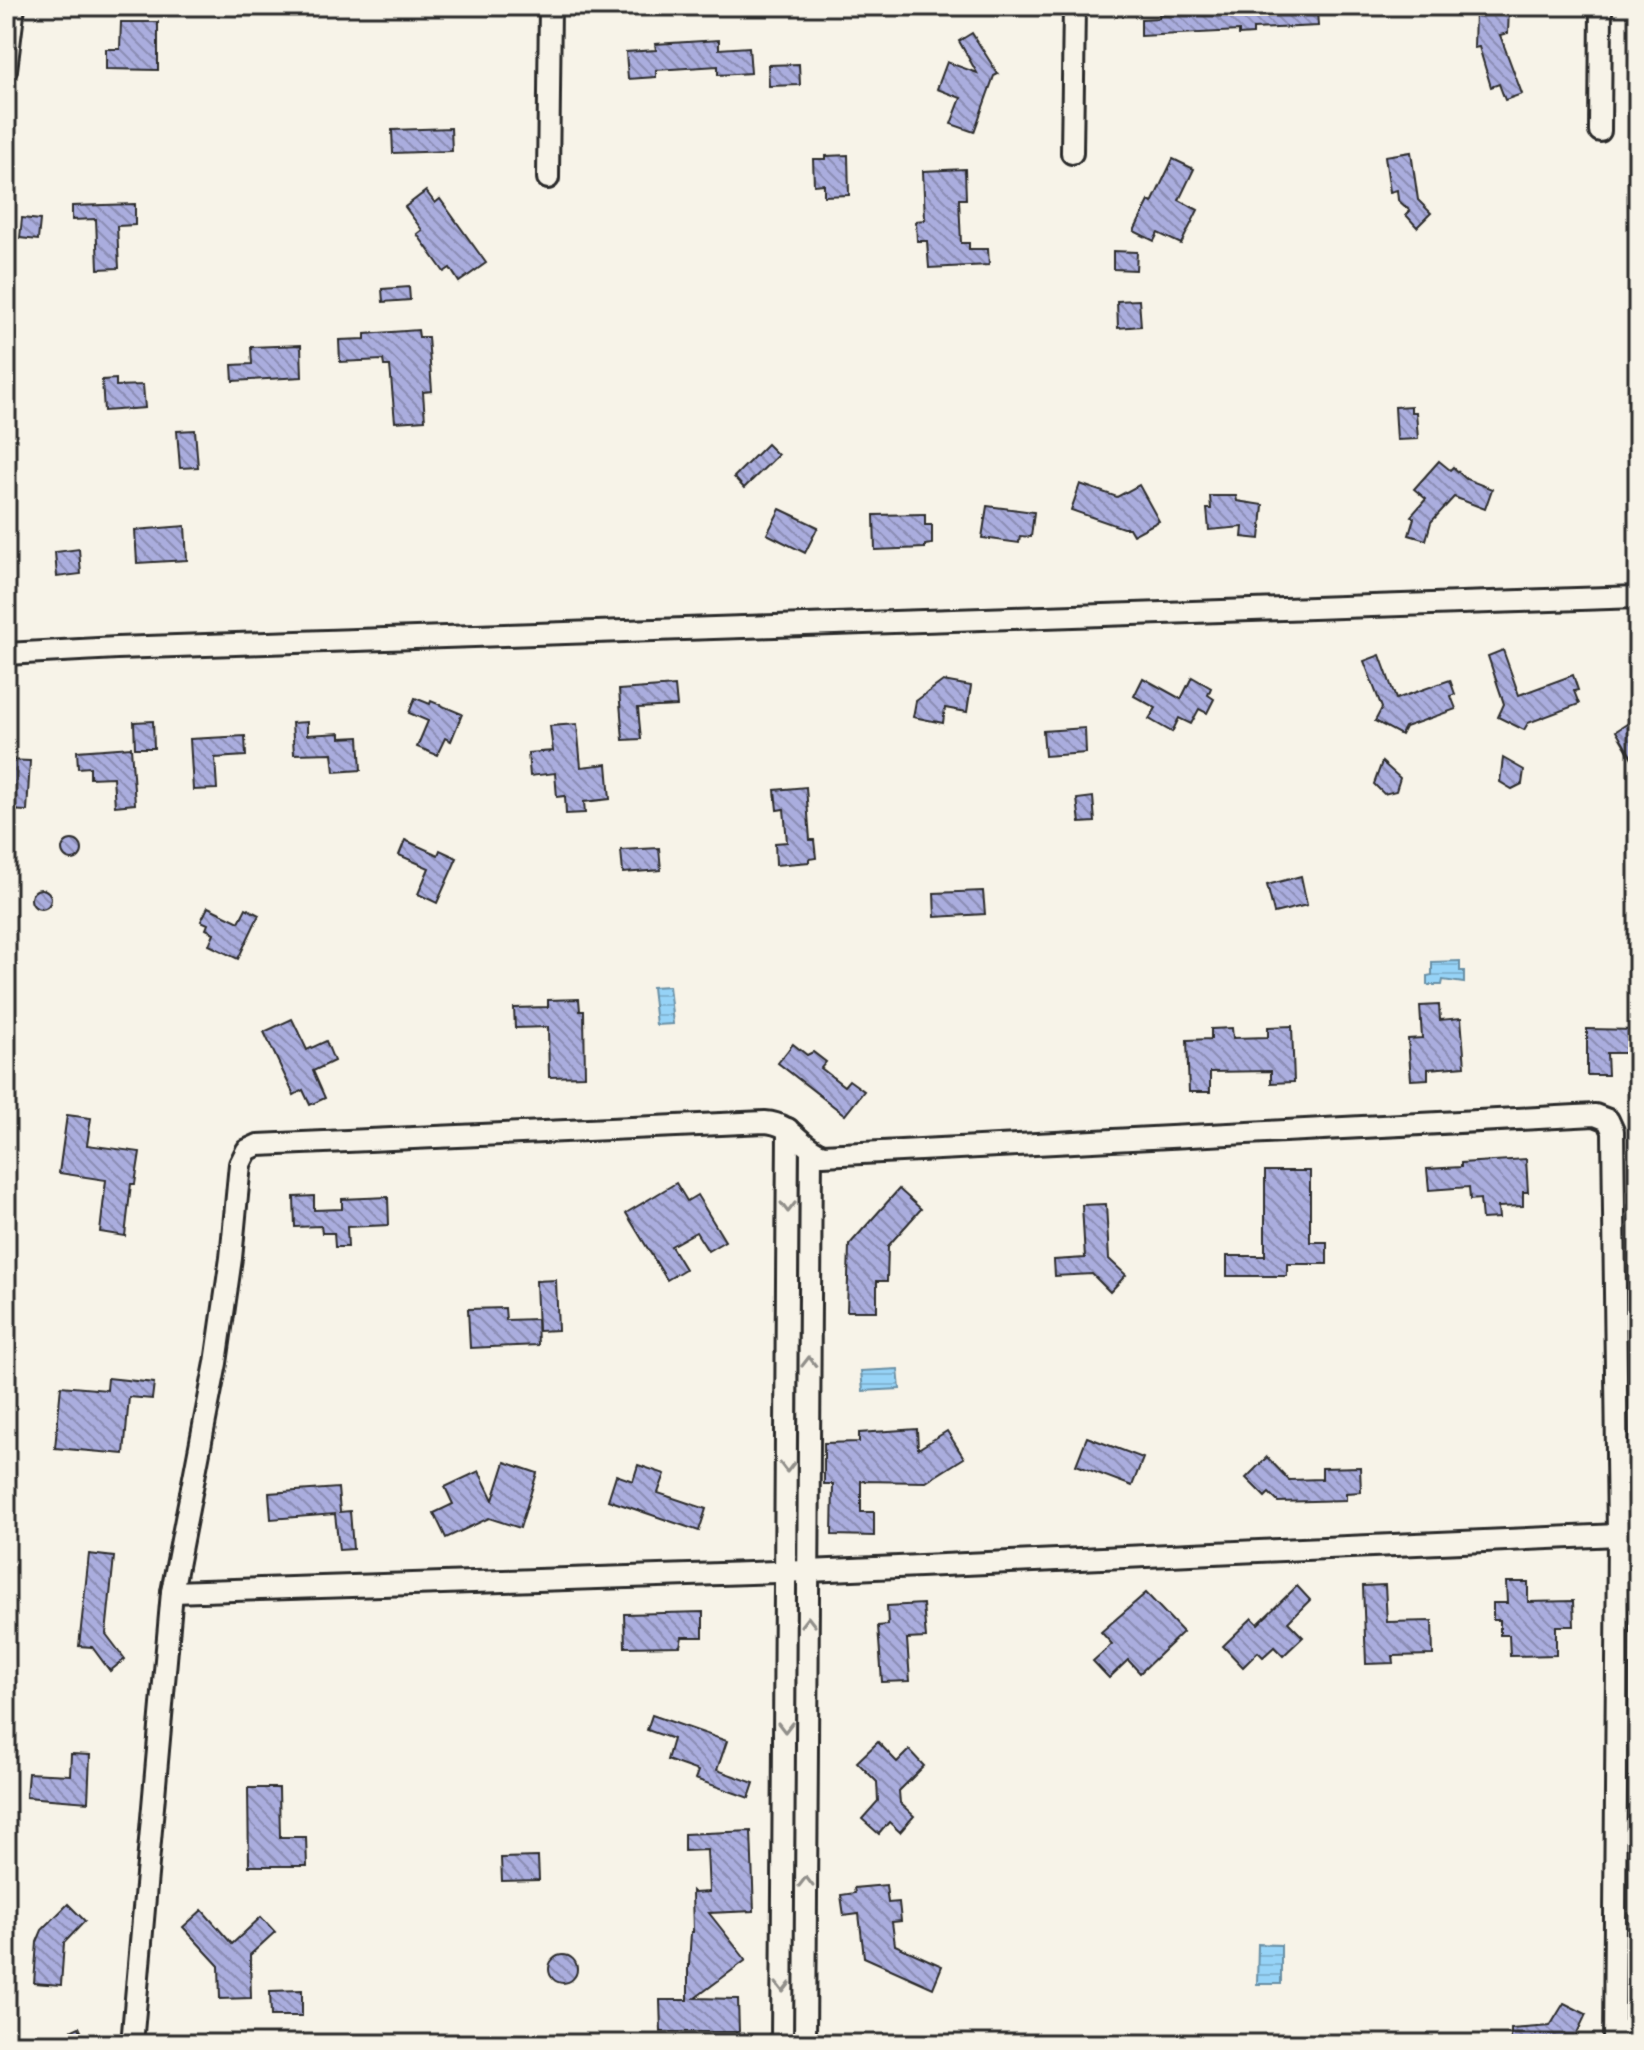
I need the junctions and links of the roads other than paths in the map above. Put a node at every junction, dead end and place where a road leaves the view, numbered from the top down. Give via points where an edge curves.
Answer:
1 (14, 6) edge
2 (550, 6) edge
3 (1074, 6) edge
4 (1601, 6) edge
5 (6, 70) edge
6 (1600, 131) dead end
7 (1072, 153) dead end
8 (548, 178) dead end
9 (1638, 597) edge
10 (6, 654) edge
11 (788, 1129) junction
12 (811, 1150) junction
13 (1618, 1535) junction
14 (786, 1571) junction
15 (808, 1571) junction
16 (172, 1592) junction
17 (132, 2044) edge
18 (782, 2044) edge
19 (805, 2044) edge
20 (1614, 2044) edge

1 - 5 street
2 - 8 street
3 - 7 street
4 - 6 street
9 - 10 street
11 - 12 street
11 -> 14 street
11 - 16 street via 765,1122 258,1145 247,1150 240,1164 216,1363
12 - 13 street via 823,1155 1602,1117 1613,1131
15 -> 12 street
13 - 15 street
13 - 20 street
14 - 15 street
14 - 16 street
14 -> 18 street
19 -> 15 street
16 - 17 street

